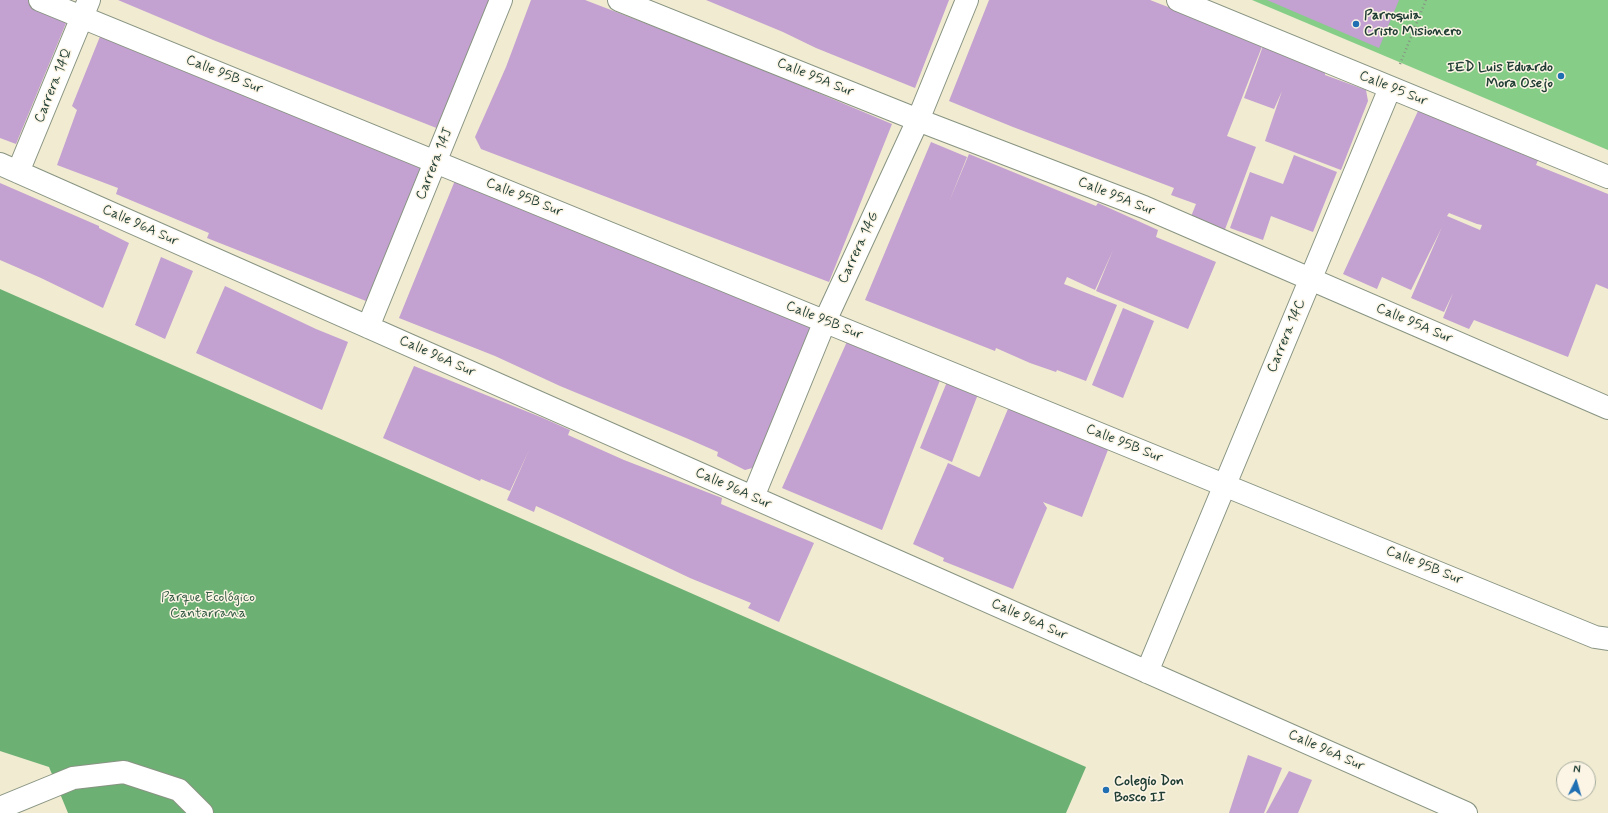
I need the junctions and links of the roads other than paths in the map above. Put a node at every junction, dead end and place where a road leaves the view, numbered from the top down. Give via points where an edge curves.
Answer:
1 (40, 0) edge
2 (501, 0) edge
3 (619, 0) edge
4 (967, 0) edge
5 (1178, 0) edge
6 (86, 9) edge
7 (1390, 88) junction
8 (918, 120) junction
9 (436, 162) junction
10 (9, 168) edge
11 (1608, 177) edge
12 (1311, 279) junction
13 (825, 321) junction
14 (368, 327) junction
15 (1608, 408) edge
16 (1225, 485) junction
17 (753, 497) junction
18 (1608, 639) edge
19 (1147, 672) junction
20 (0, 808) edge
21 (202, 813) edge
22 (1466, 813) edge

1 - 6 street, Calle 95B Sur
2 - 9 street, Carrera 14J
3 - 8 street, Calle 95A Sur
4 - 8 street, Carrera 14G
5 - 7 street, Calle 95 Sur
6 - 9 street, Calle 95B Sur
6 - 10 street, Carrera 14Q
7 - 11 street, Calle 95 Sur
7 - 12 street, Carrera 14C
8 - 12 street, Calle 95A Sur via 1144,207
8 - 13 street, Carrera 14G
9 - 13 street, Calle 95B Sur
9 - 14 street, Carrera 14J
10 - 14 street, Calle 96A Sur
12 - 15 street, Calle 95A Sur
12 - 16 street, Carrera 14C
13 - 16 street, Calle 95B Sur
13 - 17 street, Carrera 14G
14 - 17 street, Calle 96A Sur
16 - 18 street, Calle 95B Sur via 1595,636
16 - 19 street, Carrera 14C
17 - 19 street, Calle 96A Sur
19 - 22 street, Calle 96A Sur
20 - 21 street via 73,778 124,772 179,790

